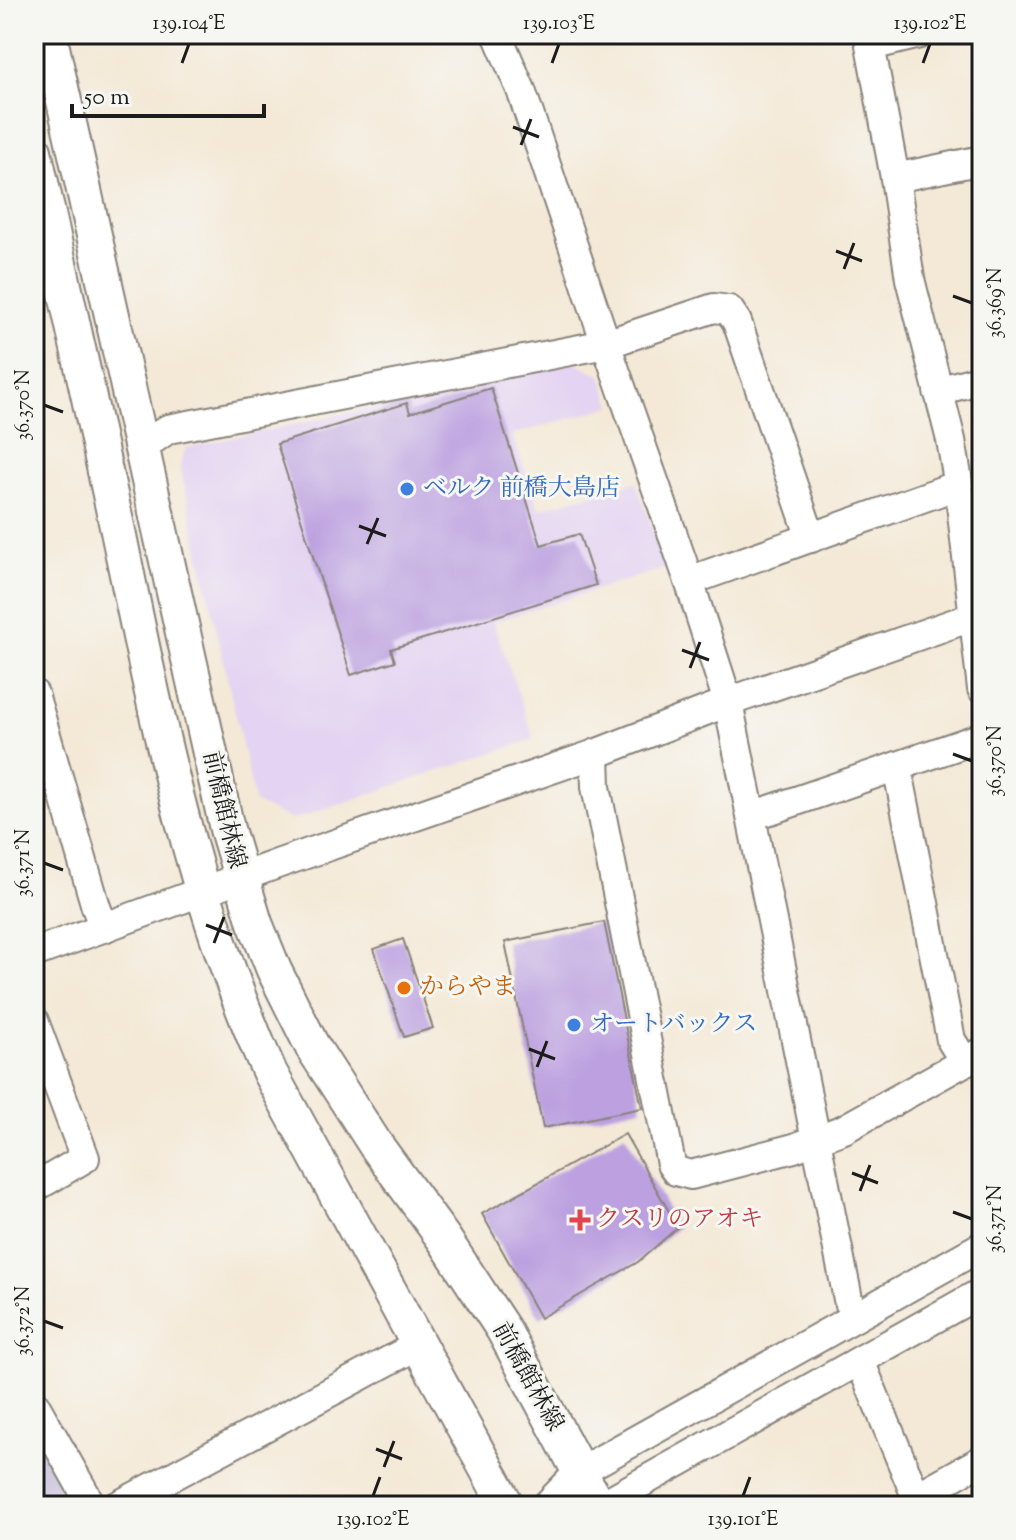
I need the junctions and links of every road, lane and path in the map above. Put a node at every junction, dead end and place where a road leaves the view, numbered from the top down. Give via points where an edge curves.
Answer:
1 (49, 34) edge
2 (497, 34) edge
3 (920, 34) edge
4 (870, 40) edge
5 (34, 151) edge
6 (982, 160) edge
7 (895, 178) junction
8 (606, 344) junction
9 (982, 379) edge
10 (938, 391) junction
11 (141, 448) junction
12 (959, 487) junction
13 (811, 538) junction
14 (689, 581) junction
15 (974, 619) junction
16 (982, 689) edge
17 (34, 694) edge
18 (728, 702) junction
19 (982, 737) edge
20 (595, 754) junction
21 (897, 766) junction
22 (751, 815) junction
23 (239, 878) junction
24 (202, 892) junction
25 (104, 928) junction
26 (34, 953) edge
27 (34, 1021) edge
28 (973, 1056) edge
29 (816, 1139) junction
30 (34, 1188) edge
31 (982, 1246) edge
32 (982, 1292) edge
33 (855, 1317) junction
34 (420, 1344) junction
35 (860, 1361) junction
36 (34, 1403) edge
37 (982, 1460) edge
38 (579, 1472) junction
39 (918, 1501) edge
40 (92, 1506) edge
41 (117, 1506) edge
42 (507, 1506) edge
43 (546, 1506) edge
44 (599, 1506) edge

1 - 11 main road, 前橋館林線
2 - 8 street via 521,90
3 - 4 street
4 - 7 street
5 - 24 main road, 前橋館林線 via 140,640
6 - 7 street
7 - 10 street via 910,279
8 - 11 street via 168,429
8 - 13 street via 714,308 729,310
8 - 14 street
9 - 10 street
10 - 12 street
11 - 23 main road, 前橋館林線
12 - 13 street
12 - 15 street
13 - 14 street
14 - 18 street
15 - 16 street
15 - 18 street
17 - 25 street
18 - 20 street
18 - 22 street
19 - 21 street
20 - 23 street
20 - 29 street via 596,787 671,1164 691,1175
21 - 22 street
21 - 28 street via 951,1040
22 - 29 street
23 - 24 street
23 - 38 main road, 前橋館林線 via 274,970 312,1046 503,1329
24 - 25 street
24 - 34 main road, 前橋館林線 via 270,1073
25 - 26 street
27 - 30 street via 85,1158
28 - 29 street via 844,1129
29 - 33 street
31 - 33 street
32 - 35 street
33 - 38 street
34 - 41 street
34 - 42 main road, 前橋館林線
35 - 39 street
35 - 44 street
36 - 40 street
37 - 39 street
38 - 43 street
38 - 44 main road, 前橋館林線

